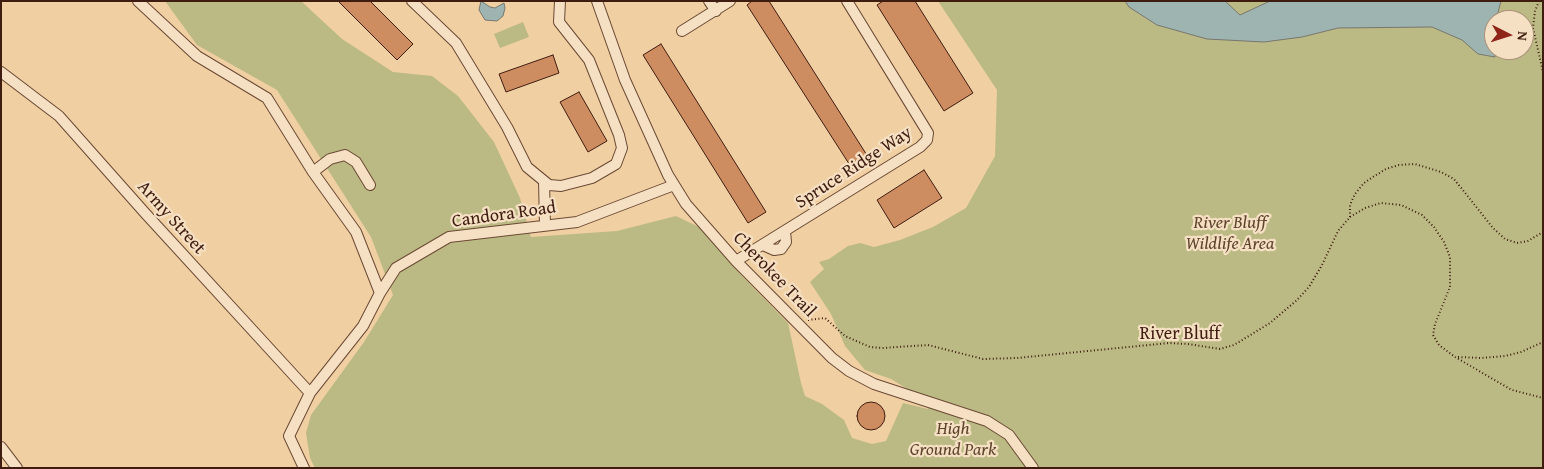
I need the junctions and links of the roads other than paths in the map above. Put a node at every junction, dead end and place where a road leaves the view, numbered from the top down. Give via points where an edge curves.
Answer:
1 (138, 1) edge
2 (412, 1) edge
3 (560, 1) edge
4 (597, 1) edge
5 (709, 1) edge
6 (730, 1) edge
7 (847, 1) edge
8 (716, 11) junction
9 (682, 31) dead end
10 (1, 72) edge
11 (313, 172) junction
12 (544, 181) junction
13 (370, 185) dead end
14 (674, 185) junction
15 (545, 225) junction
16 (736, 261) junction
17 (380, 293) junction
18 (310, 392) junction
19 (1, 447) edge
20 (17, 468) edge
21 (304, 468) edge
22 (1033, 468) edge

1 - 11 street via 197,56 267,98
2 - 12 street via 456,43 507,127 526,167
3 - 12 street via 559,22 588,60 622,148 616,164 592,178 561,186
4 - 14 street, Cherokee Trail via 625,80
5 - 8 street
6 - 8 street
7 - 16 street, Spruce Ridge Way via 928,133 927,140
8 - 9 street
10 - 18 street, Army Street via 59,116
11 - 13 street via 330,159 345,155 356,162
11 - 17 street via 356,232
12 - 15 street
14 - 15 street, Candora Road via 577,222
14 - 16 street, Cherokee Trail via 686,204
15 - 17 street, Candora Road via 449,237 396,268
16 - 22 street, Cherokee Trail via 832,358 874,384 982,419 1001,429
17 - 18 street, Candora Road via 363,326
18 - 21 street, Candora Road via 289,436
19 - 20 street

